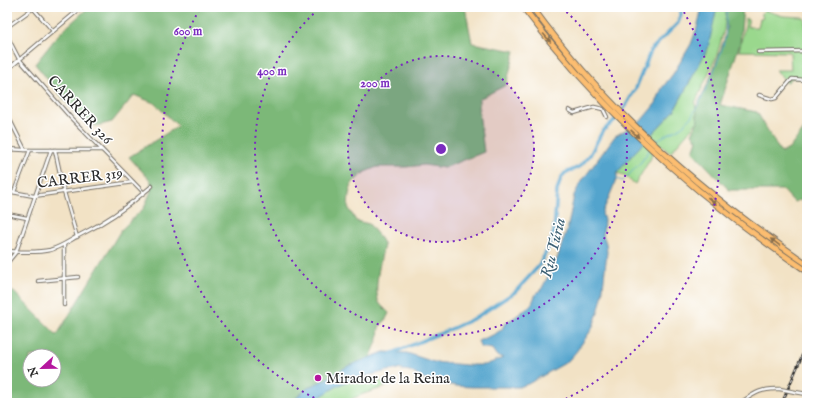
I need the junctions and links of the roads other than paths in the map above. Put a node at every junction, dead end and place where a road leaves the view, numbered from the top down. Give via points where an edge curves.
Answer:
1 (82, 7) edge
2 (523, 7) edge
3 (532, 7) edge
4 (34, 8) edge
5 (7, 27) edge
6 (53, 31) junction
7 (7, 36) edge
8 (807, 51) edge
9 (758, 52) dead end
10 (19, 59) junction
11 (7, 70) edge
12 (807, 80) edge
13 (600, 93) junction
14 (759, 95) dead end
15 (568, 110) dead end
16 (7, 114) edge
17 (607, 117) dead end
18 (7, 149) edge
19 (25, 150) junction
20 (30, 150) junction
21 (51, 150) junction
22 (55, 150) junction
23 (102, 150) junction
24 (684, 174) junction
25 (133, 182) junction
26 (152, 186) dead end
27 (7, 191) edge
28 (14, 192) junction
29 (64, 192) junction
30 (144, 193) junction
31 (34, 196) junction
32 (7, 214) edge
33 (27, 218) junction
34 (77, 237) junction
35 (64, 244) junction
36 (7, 252) edge
37 (16, 252) junction
38 (7, 263) edge
39 (807, 264) edge
40 (807, 271) edge
41 (78, 277) dead end
42 (64, 278) junction
43 (38, 281) dead end
44 (64, 305) dead end
45 (807, 394) edge
46 (740, 403) edge

1 - 6 street
2 -> 13 highway via 564,58
3 - 13 highway
4 - 5 street
4 - 6 street
6 - 10 street
7 - 10 street, CARRER 326
8 - 9 street
10 - 11 street
10 - 23 street, CARRER 326
12 - 14 street via 792,79 776,98
13 - 24 highway
15 - 17 street via 574,113 594,107 603,109
16 - 19 street
18 - 19 street
19 - 20 street
20 - 21 street
20 - 28 street
21 - 22 street
21 - 31 street
22 - 23 street
22 - 29 street
23 - 25 street, CARRER 326
39 -> 24 highway
24 -> 40 highway via 750,231
25 - 29 street, CARRER 319
25 - 30 street, CARRER 326
26 - 30 street
27 - 28 street, CARRER 319
28 - 31 street, CARRER 319
29 - 31 street, CARRER 319
29 - 34 street
30 - 34 street
31 - 33 street
32 - 33 street
33 - 37 street
34 - 35 street
35 - 37 street via 50,250
35 - 42 street
36 - 37 street
37 - 38 street
41 - 42 street
42 - 43 street
42 - 44 street
45 - 46 street, bridge via 780,389 762,390

